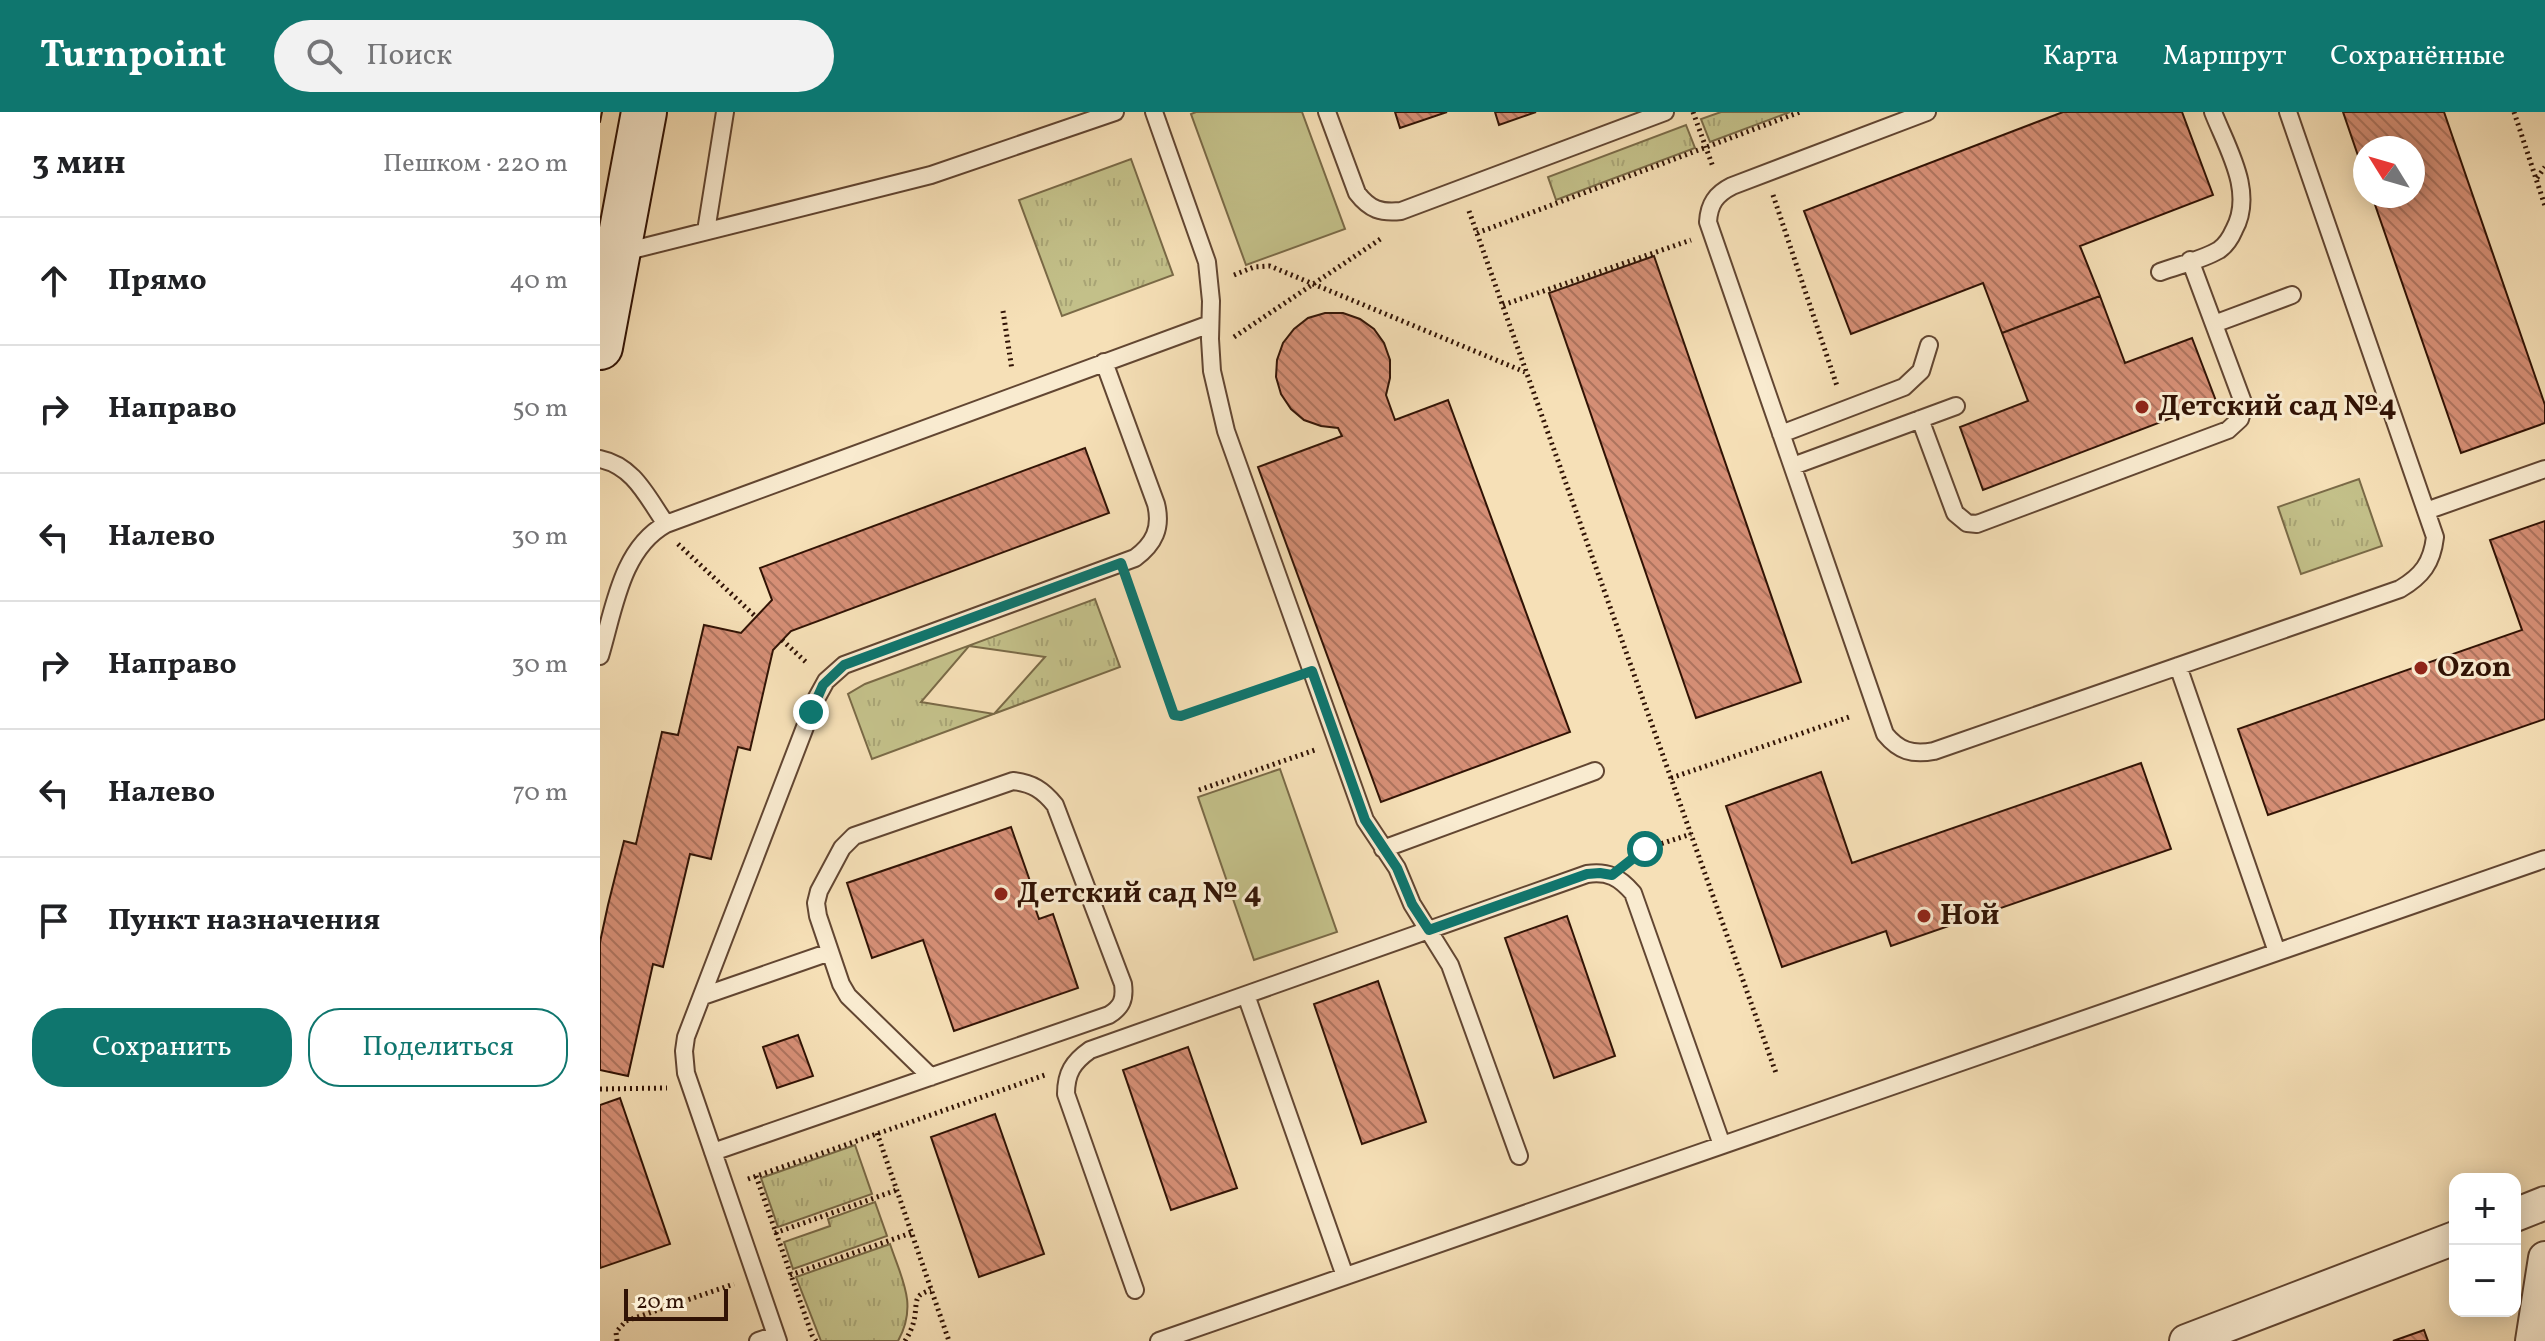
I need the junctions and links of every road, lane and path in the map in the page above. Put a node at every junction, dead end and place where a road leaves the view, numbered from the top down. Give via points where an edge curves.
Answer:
1 (644, 112) edge
2 (725, 112) edge
3 (1115, 112) edge
4 (1154, 112) edge
5 (1327, 112) edge
6 (1665, 112) edge
7 (1693, 112) edge
8 (1800, 112) edge
9 (1927, 112) edge
10 (2213, 112) edge
11 (2288, 112) edge
12 (2514, 112) edge
13 (1706, 147) junction
14 (2545, 167) edge
15 (1765, 173) junction
16 (2536, 178) junction
17 (1461, 188) junction
18 (1722, 191) junction
19 (2545, 206) edge
20 (706, 231) junction
21 (1712, 232) junction
22 (1477, 233) junction
23 (1386, 235) dead end
24 (617, 254) junction
25 (2190, 260) junction
26 (2160, 272) dead end
27 (1210, 283) junction
28 (1313, 284) junction
29 (2292, 295) dead end
30 (1503, 305) junction
31 (1003, 311) dead end
32 (1210, 324) junction
33 (2214, 324) junction
34 (1929, 345) dead end
35 (600, 347) edge
36 (1210, 353) junction
37 (1104, 362) junction
38 (1526, 372) junction
39 (1016, 395) junction
40 (1956, 406) dead end
41 (1845, 410) junction
42 (1920, 419) junction
43 (1781, 434) junction
44 (600, 459) edge
45 (1793, 466) junction
46 (2545, 469) edge
47 (2426, 511) junction
48 (663, 526) junction
49 (1121, 563) junction
50 (756, 617) dead end
51 (782, 640) dead end
52 (600, 656) edge
53 (2178, 666) junction
54 (1312, 671) junction
55 (826, 681) junction
56 (1876, 707) junction
57 (1337, 742) junction
58 (1595, 771) dead end
59 (1671, 778) junction
60 (1199, 790) dead end
61 (1691, 834) junction
62 (1383, 849) junction
63 (2545, 859) edge
64 (1612, 875) junction
65 (1429, 930) junction
66 (830, 952) junction
67 (2277, 952) junction
68 (1246, 995) junction
69 (703, 996) junction
70 (1072, 1066) junction
71 (1776, 1073) dead end
72 (931, 1077) junction
73 (691, 1088) junction
74 (600, 1089) edge
75 (877, 1133) junction
76 (1722, 1145) junction
77 (713, 1152) junction
78 (1519, 1156) dead end
79 (756, 1176) junction
80 (725, 1187) junction
81 (897, 1190) junction
82 (2545, 1203) edge
83 (2521, 1213) edge
84 (775, 1233) junction
85 (911, 1233) junction
86 (2449, 1240) edge
87 (2545, 1258) edge
88 (790, 1275) junction
89 (756, 1276) junction
90 (1345, 1276) junction
91 (931, 1289) junction
92 (1135, 1290) dead end
93 (777, 1338) edge
94 (617, 1341) edge
95 (758, 1341) edge
96 (816, 1341) edge
97 (905, 1341) edge
98 (949, 1341) edge
99 (1159, 1341) edge
100 (2186, 1341) edge
101 (2532, 1341) edge

1 - 24 main road
2 - 20 lane
3 - 20 lane via 931,175
4 - 27 lane
5 - 17 lane via 1357,193 1375,210 1401,211
6 - 17 lane
7 - 13 path
8 - 13 path
9 - 15 lane
10 - 25 lane via 2242,189 2243,209 2220,249
11 - 47 lane
12 - 16 path
13 - 18 path
13 - 22 path
14 - 16 path
15 - 18 lane
15 - 41 path
16 - 19 path
17 - 22 path
18 - 21 lane via 1709,213
20 - 24 lane
21 - 30 path
21 - 43 lane
22 - 30 path
23 - 28 path
24 - 35 main road
25 - 26 lane
25 - 33 lane
27 - 28 path via 1265,266
27 - 32 lane
28 - 36 path
28 - 38 path
29 - 33 lane
30 - 38 path
31 - 39 path
32 - 36 lane
32 - 37 lane
33 - 42 lane via 2244,405 2234,425 1977,524 1955,513
34 - 41 lane via 1925,365 1911,383
36 - 54 lane via 1226,431
37 - 39 lane
37 - 49 lane via 1159,515 1147,549
38 - 59 path
39 - 48 lane
40 - 42 lane
41 - 43 lane
42 - 45 lane
43 - 45 lane
44 - 48 lane via 627,470
45 - 56 lane
46 - 47 lane
47 - 53 lane via 2434,545 2417,580
48 - 50 path
48 - 52 lane via 644,540 629,562
49 - 54 path via 1174,715
49 - 55 lane via 844,665
51 - 55 path
53 - 56 lane via 1918,754 1893,744
53 - 67 lane
54 - 57 lane
55 - 69 lane
56 - 59 path
57 - 60 path
57 - 62 lane via 1365,820
58 - 62 lane
59 - 61 path
61 - 64 path via 1645,849
61 - 71 path
62 - 65 lane
63 - 67 lane
64 - 65 lane via 1587,874
64 - 76 lane via 1633,893
65 - 68 lane
65 - 78 lane via 1455,976
66 - 69 lane
66 - 72 lane via 852,1001
66 - 72 lane via 817,897 849,839 1013,781 1026,782 1055,805 1123,984 1123,1003 1109,1015
67 - 76 lane
68 - 70 lane via 1090,1050
68 - 90 lane
69 - 73 lane via 684,1051
70 - 75 path
70 - 92 lane via 1066,1094
72 - 77 lane
73 - 74 path
73 - 77 lane
75 - 79 path
75 - 81 path
76 - 90 lane
77 - 80 lane
79 - 80 path
79 - 84 path
80 - 89 lane
81 - 84 path
81 - 85 path
82 - 83 street
84 - 88 path
85 - 88 path
85 - 91 path
86 - 100 street
87 - 101 street
88 - 96 path
89 - 93 lane
89 - 94 path via 626,1321 616,1332
90 - 99 lane
91 - 97 path via 916,1299
91 - 98 path
93 - 95 lane

